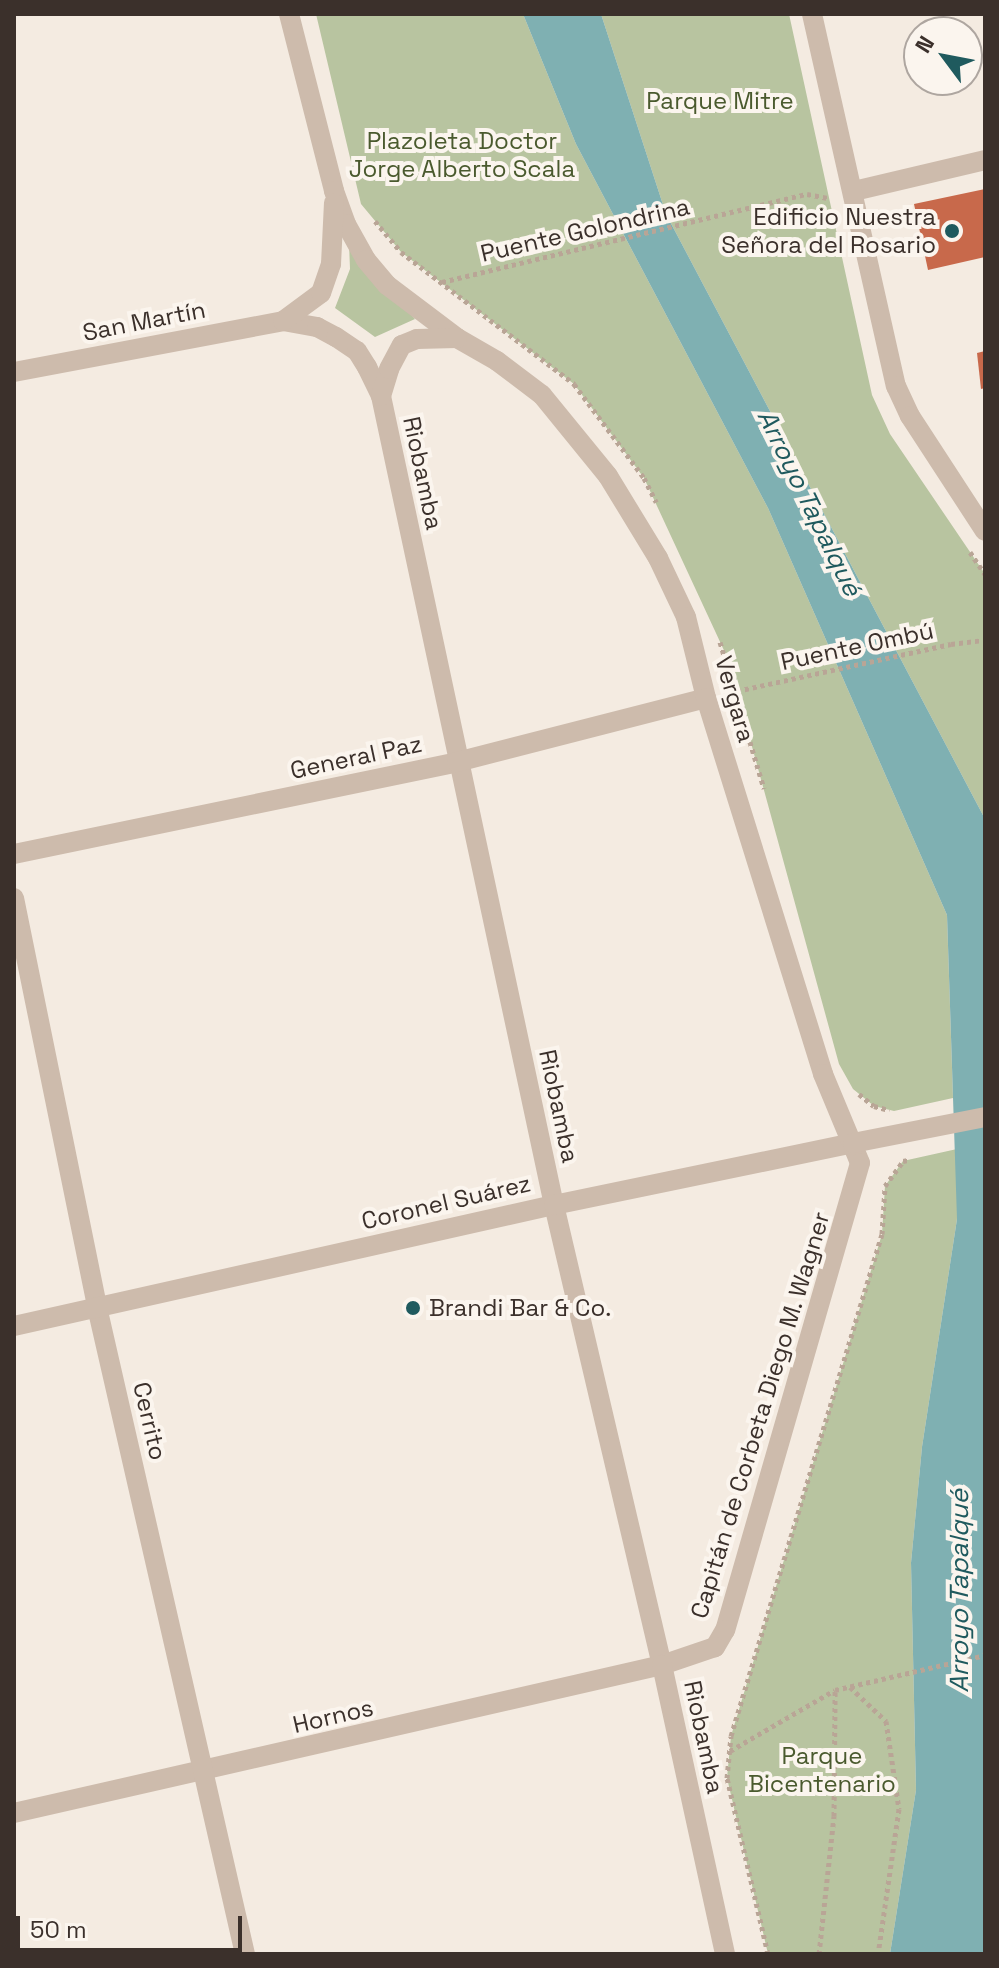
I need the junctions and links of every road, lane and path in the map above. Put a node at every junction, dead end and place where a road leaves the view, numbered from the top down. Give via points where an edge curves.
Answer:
1 (289, 14) edge
2 (812, 14) edge
3 (985, 160) edge
4 (334, 191) junction
5 (854, 191) junction
6 (829, 198) dead end
7 (371, 216) dead end
8 (442, 282) junction
9 (283, 321) junction
10 (457, 338) junction
11 (14, 372) edge
12 (381, 396) junction
13 (662, 515) dead end
14 (985, 531) edge
15 (716, 632) dead end
16 (985, 640) edge
17 (737, 691) junction
18 (706, 698) junction
19 (457, 762) junction
20 (765, 795) dead end
21 (14, 854) edge
22 (14, 898) edge
23 (853, 1089) dead end
24 (894, 1111) dead end
25 (985, 1117) edge
26 (853, 1143) junction
27 (903, 1161) dead end
28 (554, 1205) junction
29 (97, 1307) junction
30 (14, 1326) edge
31 (985, 1655) edge
32 (662, 1665) junction
33 (850, 1687) junction
34 (835, 1690) junction
35 (730, 1751) junction
36 (203, 1773) junction
37 (14, 1813) edge
38 (245, 1954) edge
39 (725, 1954) edge
40 (768, 1954) edge
41 (819, 1954) edge
42 (878, 1954) edge

1 - 4 street
2 - 5 street
3 - 5 street
4 - 9 street via 331,264 321,293
4 - 10 street via 366,260 387,285
5 - 14 street via 896,386
6 - 8 path, Puente Golondrina via 807,194
7 - 8 path via 401,252
8 - 13 path via 574,384 644,478
9 - 11 street, San Martín
9 - 12 street, Riobamba via 317,327 357,351
10 - 12 street via 436,336 402,345
10 - 18 street, Vergara via 542,395 608,476 658,558 686,617
12 - 19 street, Riobamba
15 - 17 path
16 - 17 path, Puente Ombú
17 - 20 path
18 - 19 street, General Paz
18 - 26 street, Vergara via 823,1074
19 - 21 street, General Paz
19 - 28 street, Riobamba
22 - 29 street, Cerrito
23 - 24 path via 874,1106
25 - 26 street, Coronel Suárez
26 - 28 street, Coronel Suárez
26 - 32 street, Capitán de Corbeta Diego M. Wagner via 860,1163 854,1192 725,1630 715,1647
27 - 35 path via 885,1186 882,1234
28 - 29 street, Coronel Suárez
28 - 32 street, Riobamba
29 - 30 street, Coronel Suárez
29 - 36 street, Cerrito
31 - 33 path
32 - 36 street, Hornos
32 - 39 street, Riobamba
33 - 34 path
33 - 42 path via 886,1721 899,1809
34 - 35 path
34 - 41 path via 834,1816
35 - 40 path via 727,1778
36 - 37 street, Hornos
36 - 38 street, Cerrito

